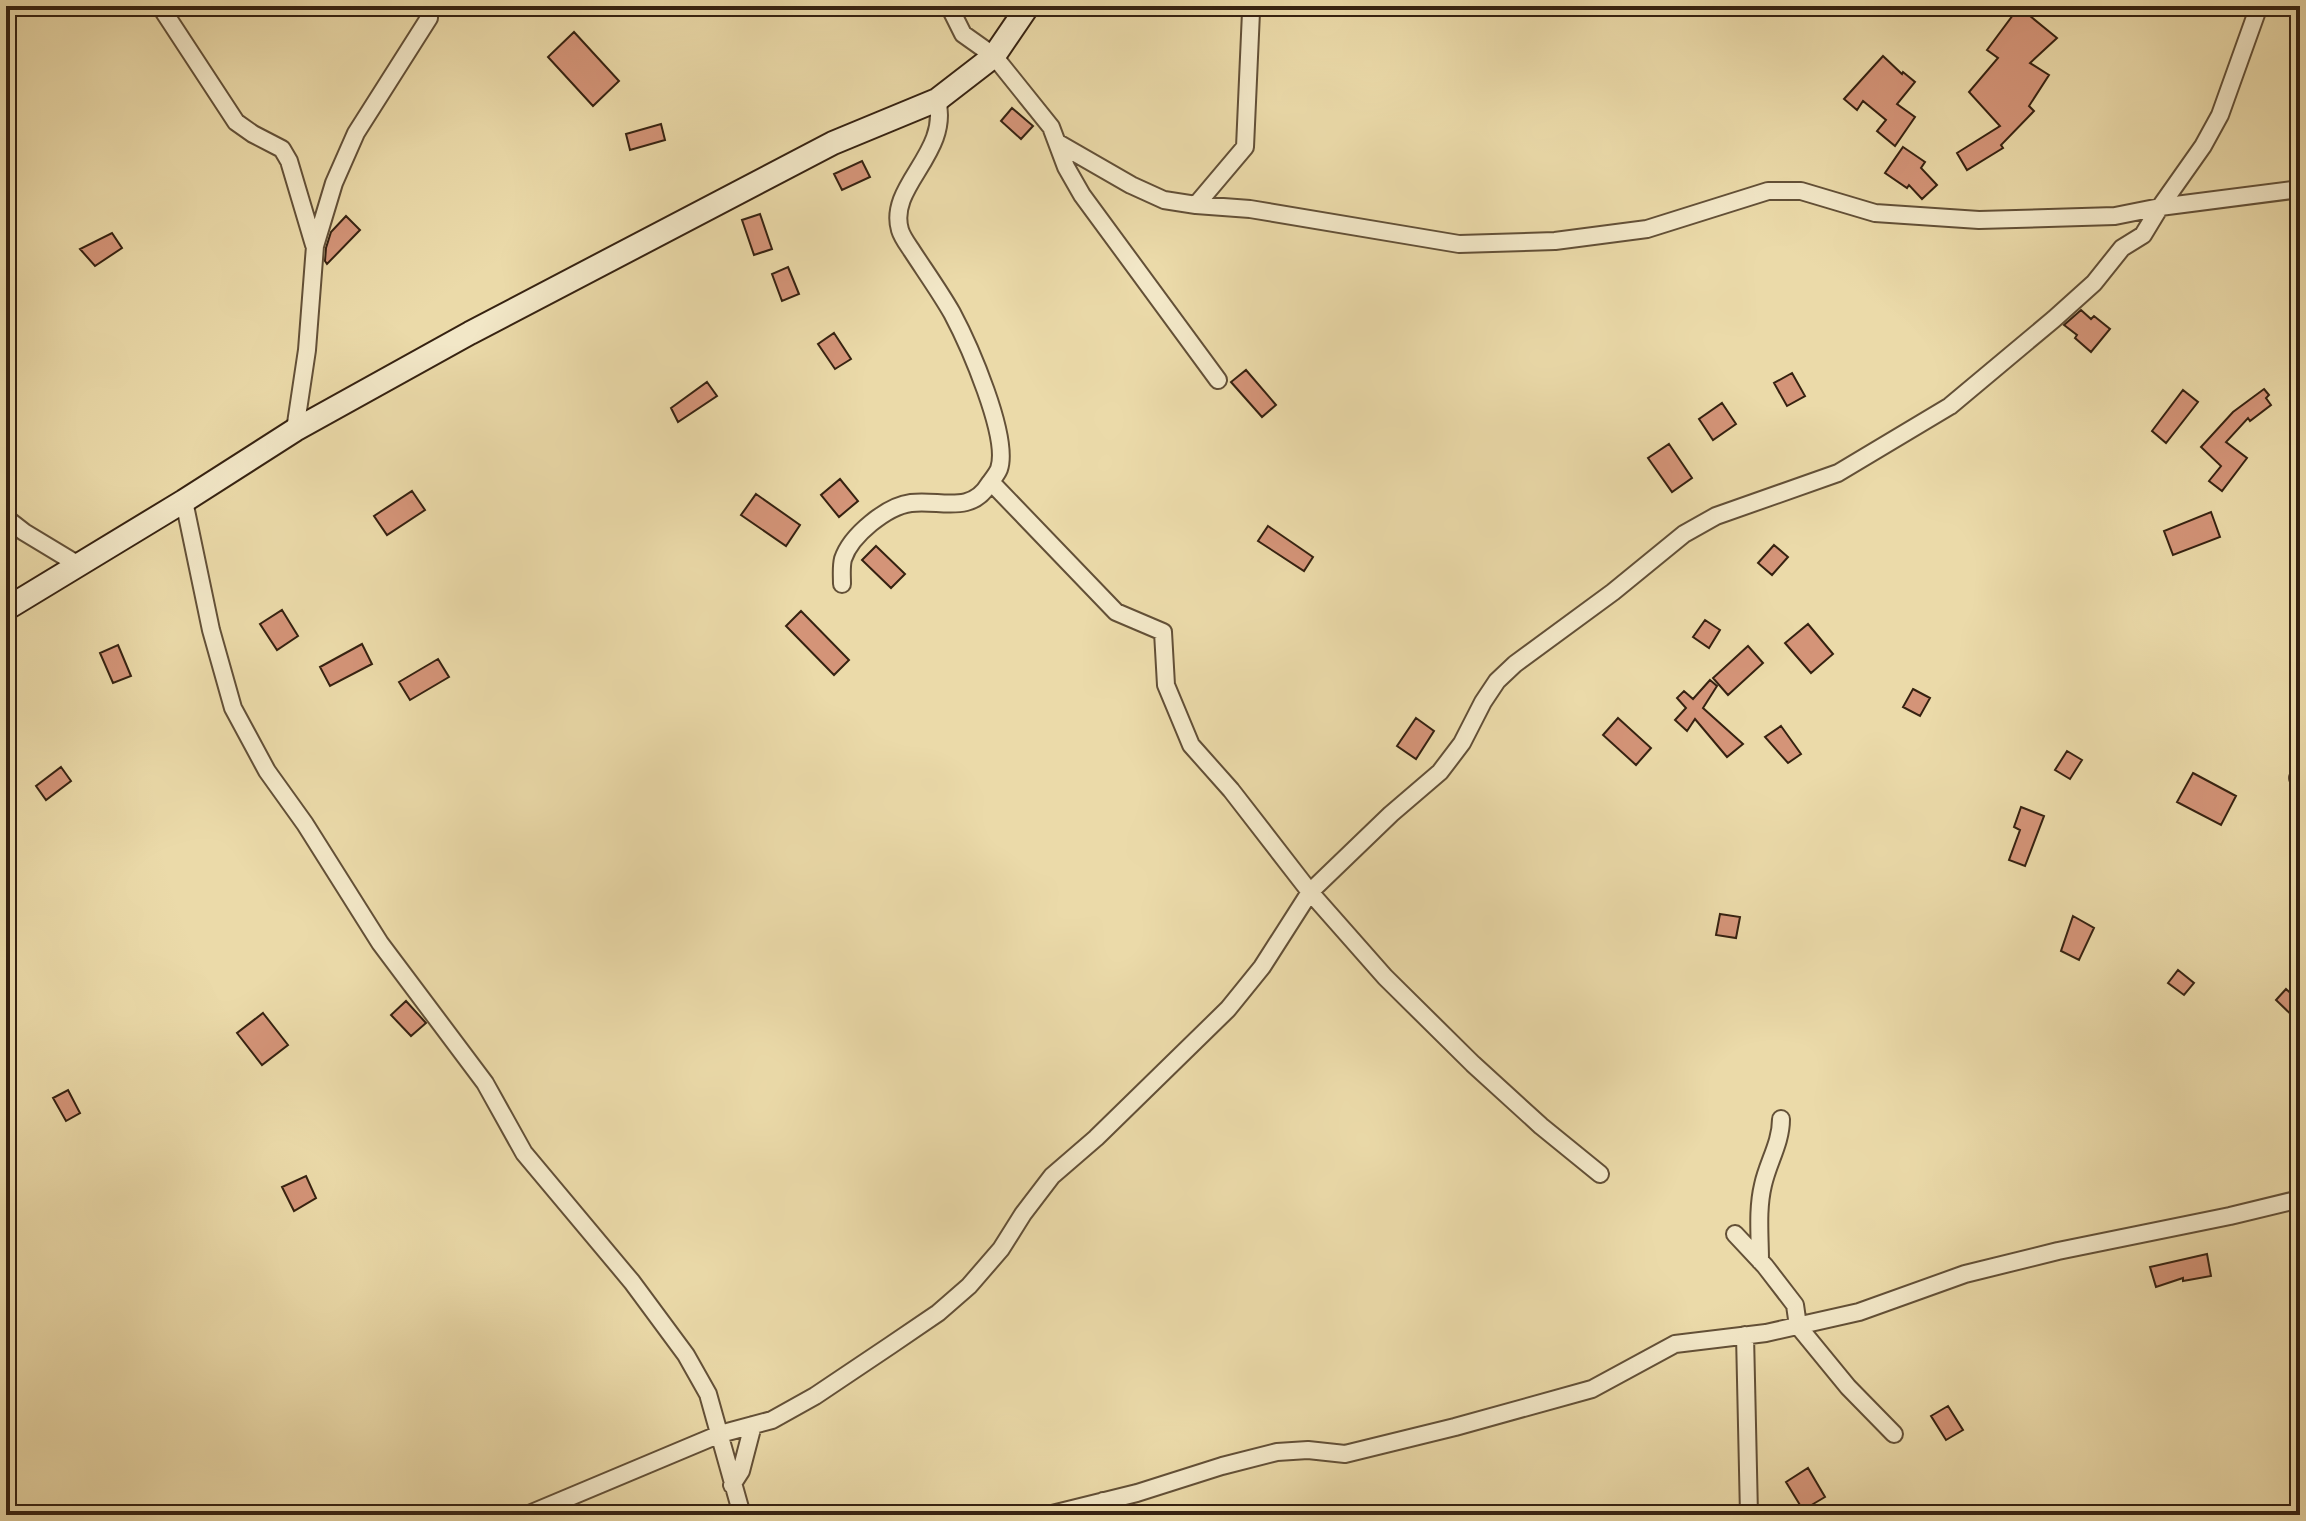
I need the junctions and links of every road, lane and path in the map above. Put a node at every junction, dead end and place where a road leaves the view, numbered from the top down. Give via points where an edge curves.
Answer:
1 (160, 6) edge
2 (949, 6) edge
3 (1028, 6) edge
4 (1244, 6) edge
5 (2259, 6) edge
6 (429, 18) dead end
7 (994, 56) junction
8 (937, 100) junction
9 (1058, 143) junction
10 (2300, 189) edge
11 (1196, 205) junction
12 (2160, 207) junction
13 (2115, 216) junction
14 (2143, 235) junction
15 (315, 246) junction
16 (1218, 380) dead end
17 (295, 430) junction
18 (991, 482) junction
19 (184, 501) junction
20 (6, 518) edge
21 (77, 564) junction
22 (842, 584) dead end
23 (6, 609) edge
24 (1310, 892) junction
25 (1781, 1119) dead end
26 (1600, 1174) dead end
27 (2300, 1199) edge
28 (1735, 1234) dead end
29 (1760, 1261) junction
30 (1798, 1326) junction
31 (1745, 1335) junction
32 (753, 1425) junction
33 (720, 1434) junction
34 (1894, 1434) dead end
35 (732, 1485) junction
36 (1103, 1501) junction
37 (527, 1515) edge
38 (742, 1515) edge
39 (1048, 1515) edge
40 (1127, 1515) edge
41 (1749, 1515) edge

1 - 15 street via 236,122 282,149
2 - 7 street via 963,34
3 - 7 main road
4 - 11 street via 1251,12 1245,147
5 - 12 street via 2220,115
6 - 15 street via 356,133
7 - 8 main road
7 - 9 street
8 - 17 main road via 833,143
8 - 18 street via 938,132 897,211 900,232 952,313 988,396 999,436 1000,468
9 - 11 street via 1164,200
9 - 16 street via 1082,195
10 - 12 street
11 - 13 street via 1459,244 1555,241 1647,229 1768,191 1801,191 1875,213 1912,217
12 - 13 street
12 - 14 street
13 - 14 street via 2130,221
14 - 24 street via 2122,248 2094,283 1950,406 1838,473 1716,516 1684,534 1515,664 1497,681 1440,772
15 - 17 street
17 - 19 main road
18 - 22 street via 969,502 912,503 891,509 851,544 843,560
18 - 24 street via 1116,612 1163,632 1166,685 1191,745
19 - 21 main road
19 - 33 street via 233,708 267,771 380,943 485,1083 524,1153 686,1355 708,1394
20 - 21 street
21 - 23 main road
24 - 26 street via 1385,977 1473,1064
24 - 32 street via 1228,1009 1052,1176 969,1286 815,1396
25 - 29 street via 1761,1197
27 - 30 street via 2031,1257
28 - 29 street
29 - 30 street via 1795,1305
30 - 31 street
30 - 34 street
31 - 36 street via 1675,1344 1592,1389 1455,1427 1345,1454 1277,1452
31 - 41 street
32 - 33 street
32 - 35 street
33 - 35 street
33 - 37 street
35 - 38 street
36 - 39 street
36 - 40 street

